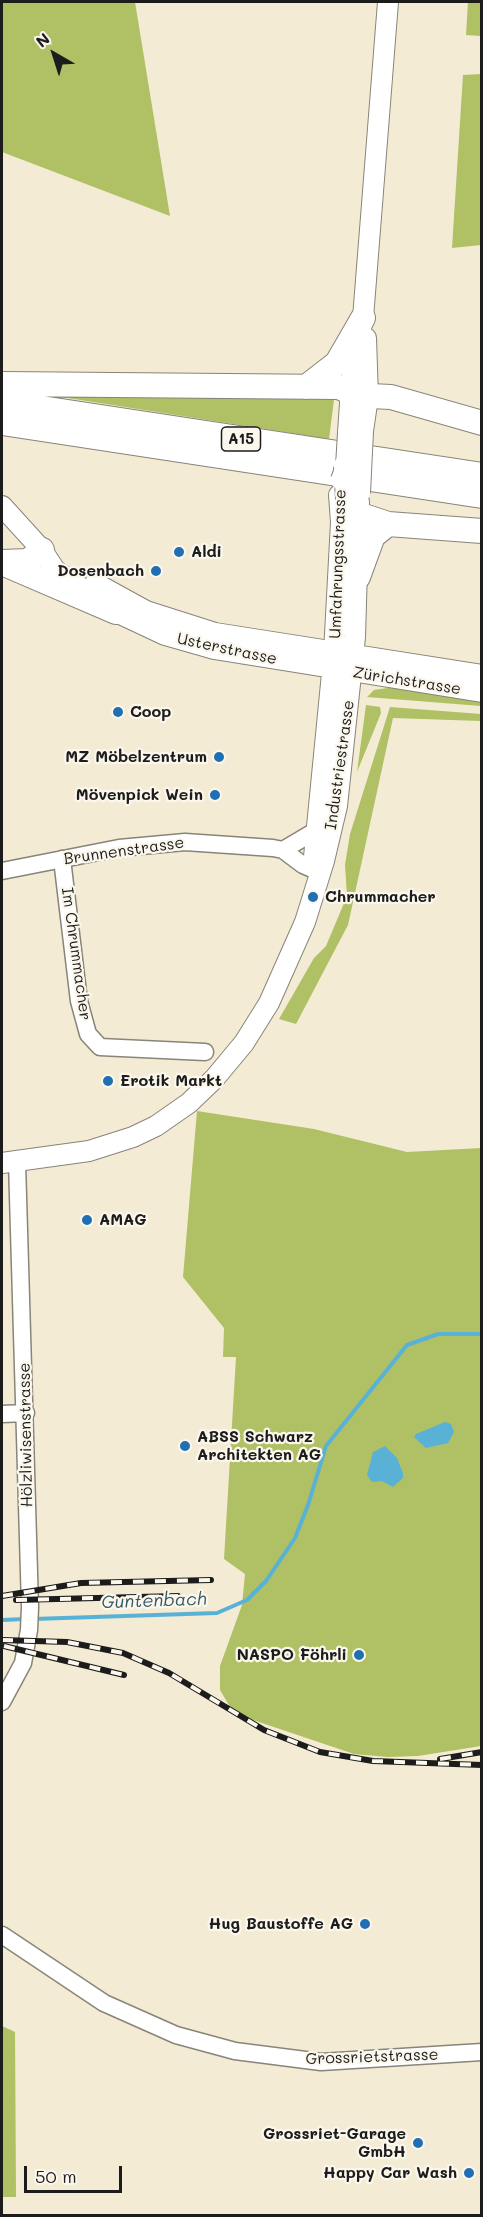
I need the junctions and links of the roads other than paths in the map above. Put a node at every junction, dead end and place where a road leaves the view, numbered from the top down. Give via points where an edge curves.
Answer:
1 (388, 2) edge
2 (363, 318) junction
3 (2, 384) edge
4 (306, 387) junction
5 (359, 396) junction
6 (2, 402) edge
7 (2, 423) edge
8 (482, 423) edge
9 (356, 432) junction
10 (346, 466) joint
11 (482, 476) edge
12 (482, 496) edge
13 (351, 500) junction
14 (2, 506) edge
15 (388, 524) junction
16 (482, 531) edge
17 (42, 550) junction
18 (2, 563) edge
19 (358, 577) junction
20 (117, 612) junction
21 (343, 662) junction
22 (482, 675) edge
23 (482, 692) edge
24 (317, 830) junction
25 (283, 850) junction
26 (62, 859) junction
27 (2, 871) edge
28 (319, 872) junction
29 (205, 1052) dead end
30 (10, 1162) edge
31 (26, 1413) junction
32 (2, 1414) edge
33 (2, 1702) edge
34 (2, 1935) edge
35 (482, 2052) edge

1 - 2 main road, Umfahrungsstrasse
2 - 4 highway via 337,363
2 - 5 main road, Umfahrungsstrasse via 368,347
3 - 4 highway
4 - 5 highway via 339,387
5 - 8 highway via 391,396
5 - 9 main road, Umfahrungsstrasse
6 - 11 highway, A15
7 - 12 highway, A15
9 - 10 main road, Umfahrungsstrasse, bridge
9 - 13 main road, Umfahrungsstrasse, bridge
10 - 13 highway, bridge
13 - 15 highway
13 - 19 main road, Umfahrungsstrasse
13 - 21 main road, Umfahrungsstrasse via 341,522
14 - 17 main road, Usterstrasse
15 - 16 highway
15 - 19 highway via 373,536
17 - 18 highway via 28,561
17 - 20 main road, Usterstrasse via 55,570
17 - 21 main road, Usterstrasse via 117,597 171,621
18 - 20 highway
19 - 21 main road, Umfahrungsstrasse
20 - 21 main road, Usterstrasse via 197,645
21 - 22 main road, Zürichstrasse
21 - 23 main road, Zürichstrasse
21 - 24 main road, Industriestrasse
21 - 28 main road, Industriestrasse via 337,806
24 - 25 street
24 - 28 main road, Industriestrasse via 314,858
25 - 26 street, Brunnenstrasse via 158,843
25 - 28 street, Brunnenstrasse
26 - 27 street, Brunnenstrasse
26 - 29 street, Im Chrummacher via 79,1001 88,1034 100,1047
28 - 30 main road, Industriestrasse via 286,970 244,1043 214,1079 177,1112 133,1137 89,1151
30 - 31 street, Hölzliwisenstrasse
31 - 32 street
31 - 33 street, Hölzliwisenstrasse via 29,1630 23,1663
34 - 35 street, Grossrietstrasse via 69,1982 127,2014 209,2045 262,2056 351,2061

